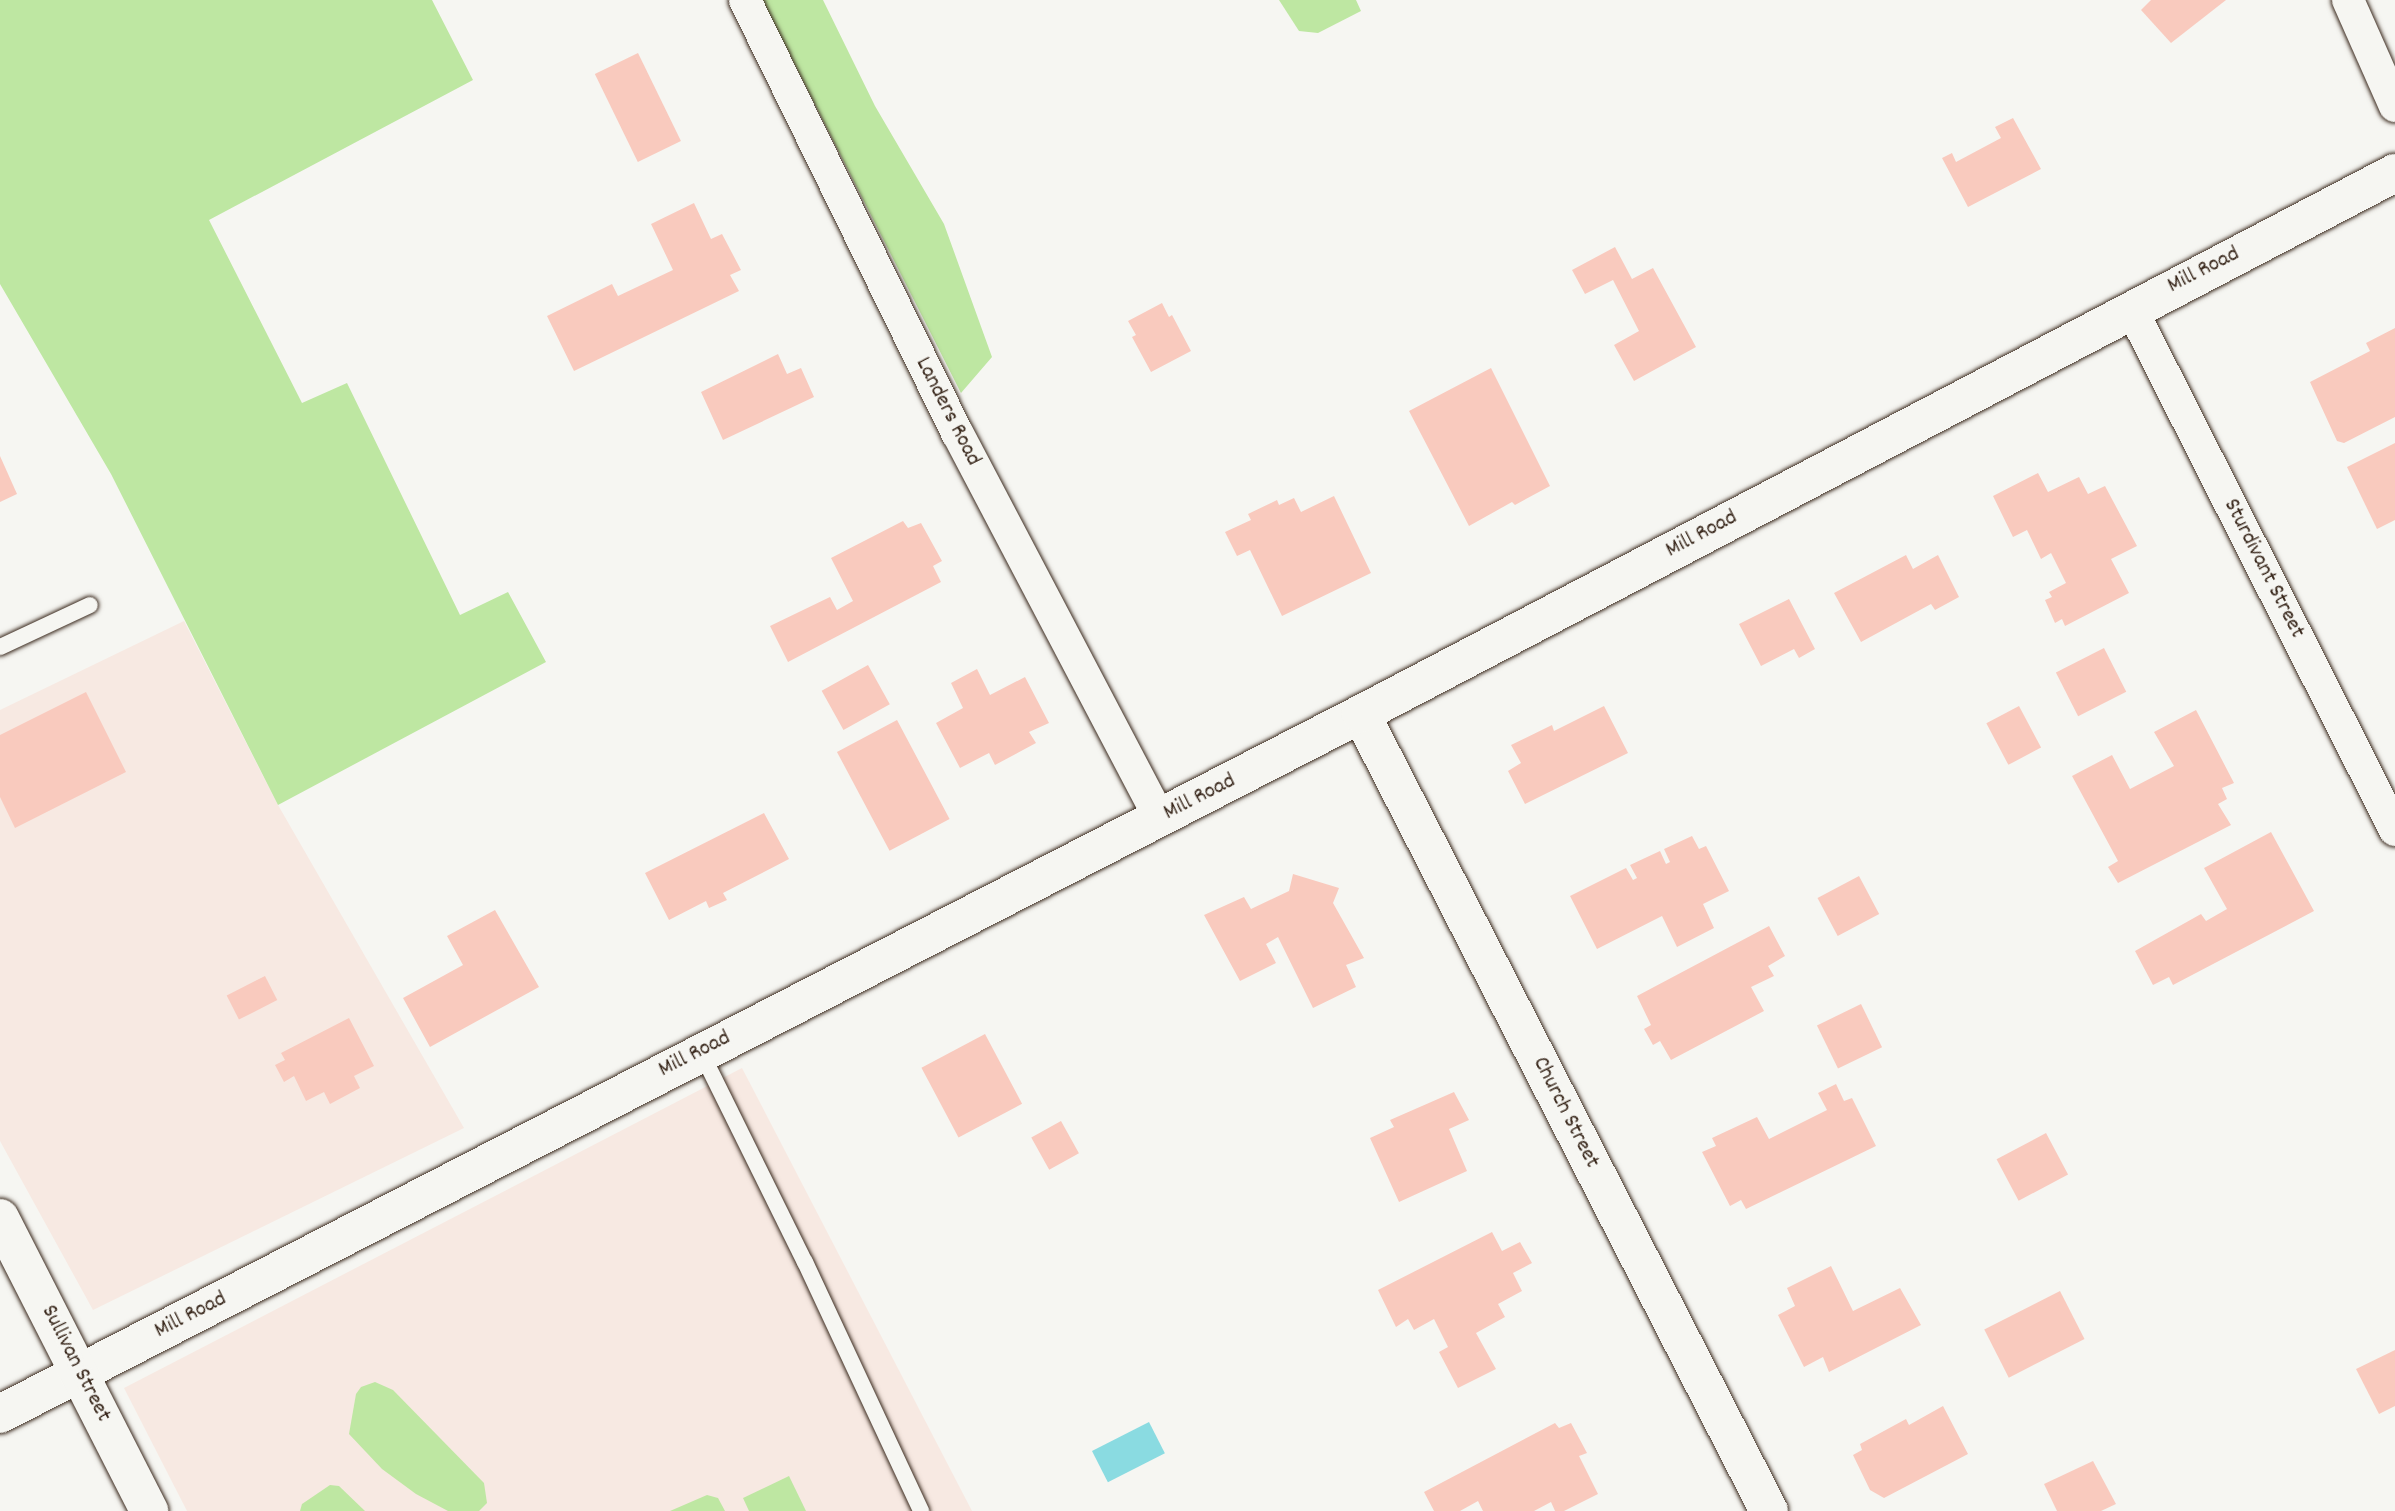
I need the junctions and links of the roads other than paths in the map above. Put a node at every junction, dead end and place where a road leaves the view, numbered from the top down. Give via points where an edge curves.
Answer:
1 (745, 0) edge
2 (2348, 0) edge
3 (2395, 106) edge
4 (2395, 173) edge
5 (2131, 308) junction
6 (90, 604) dead end
7 (0, 647) edge
8 (1361, 714) junction
9 (1160, 818) junction
10 (2395, 830) edge
11 (701, 1052) junction
12 (0, 1218) edge
13 (79, 1373) junction
14 (0, 1414) edge
15 (149, 1511) edge
16 (921, 1511) edge
17 (1769, 1511) edge

1 - 9 street, Landers Road via 958,434
2 - 3 street
4 - 5 street, Mill Road
5 - 8 street, Mill Road
5 - 10 street, Sturdivant Street
6 - 7 lane
8 - 9 street, Mill Road
8 - 17 street, Church Street
9 - 11 street, Mill Road
11 - 13 street, Mill Road
11 - 16 lane
12 - 13 street, Sullivan Street
13 - 14 street, Mill Road
13 - 15 street, Sullivan Street

